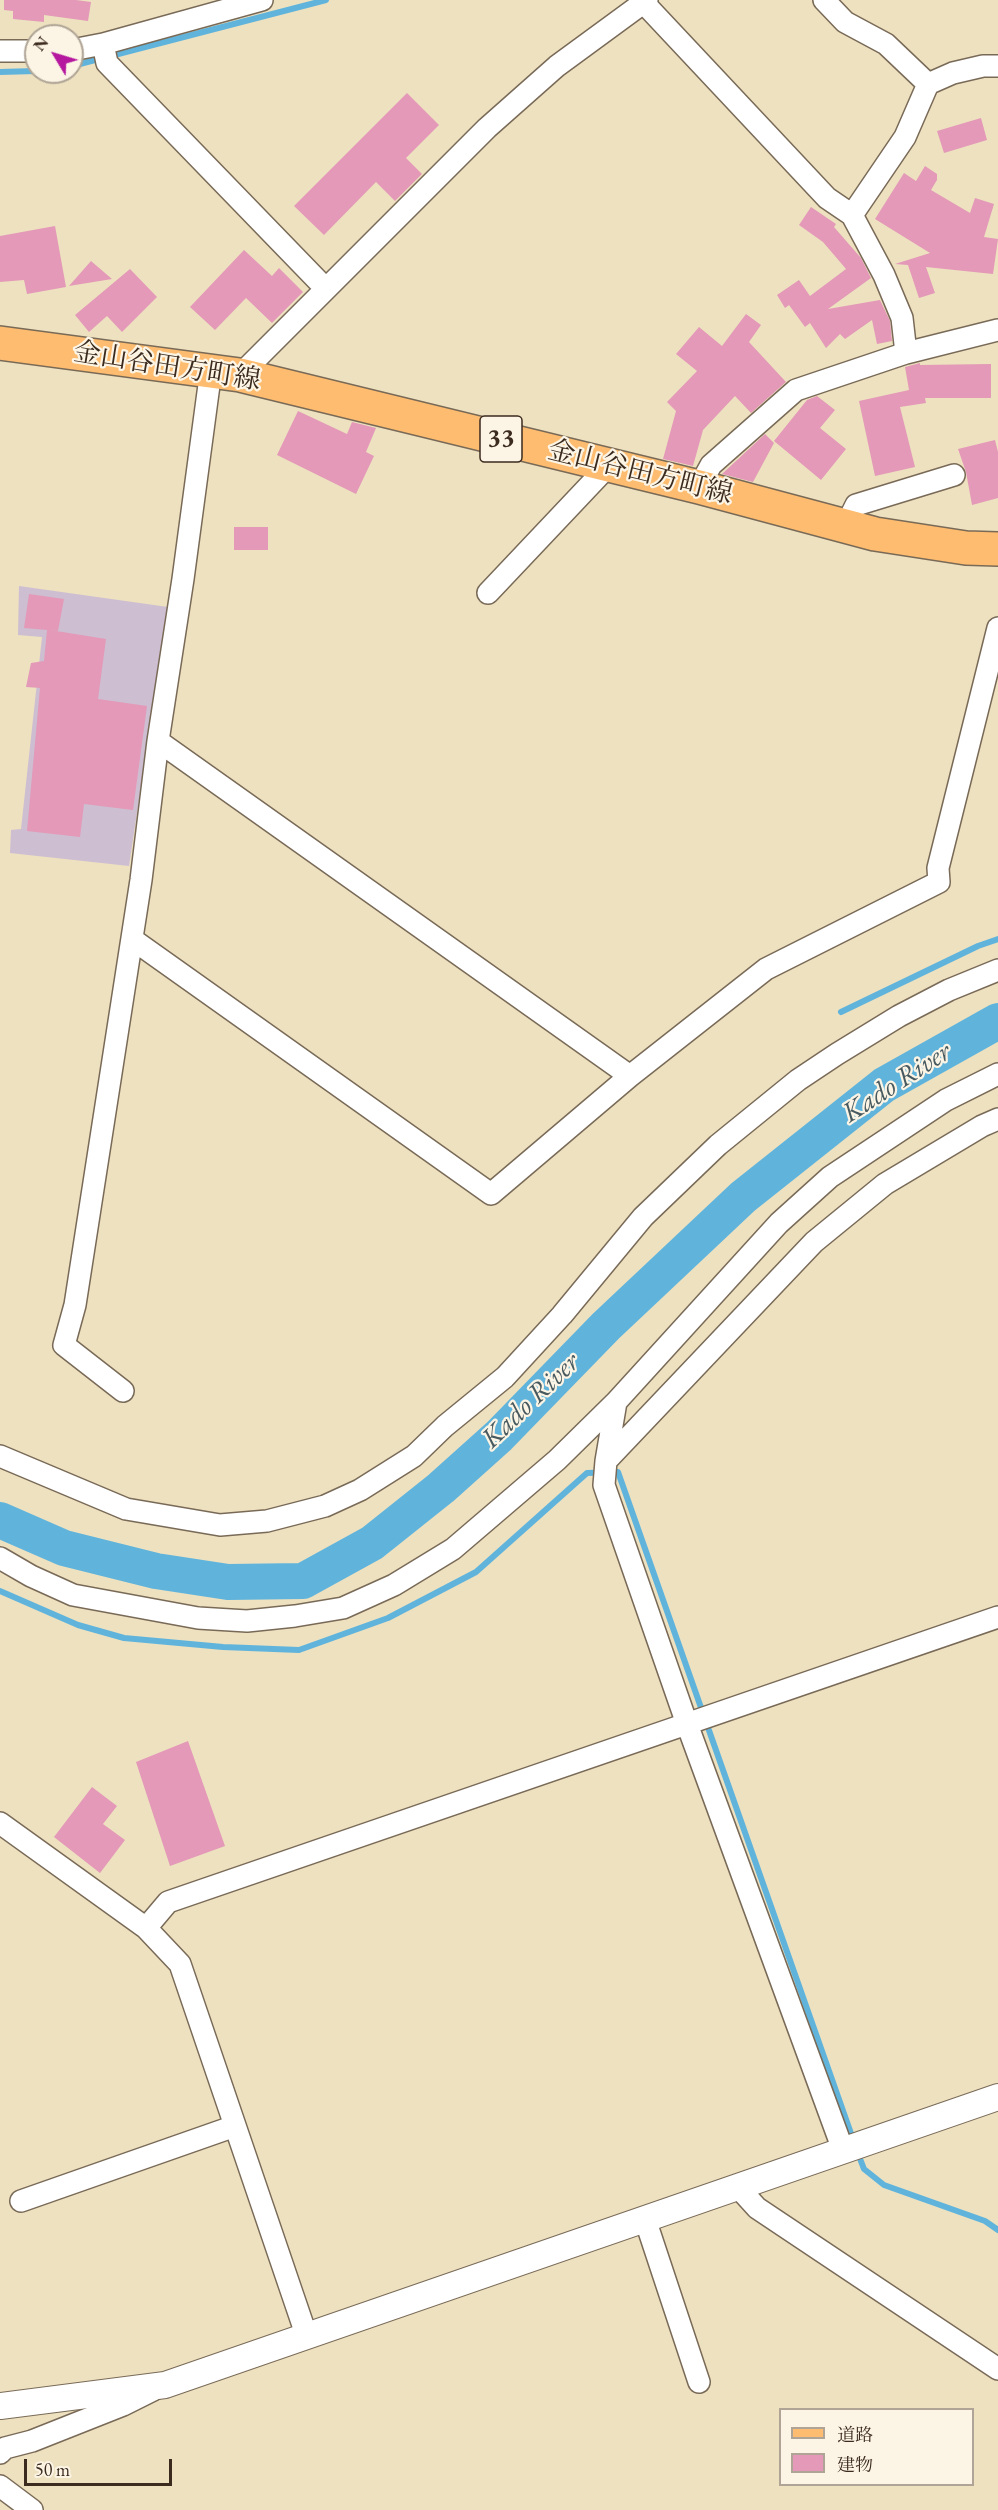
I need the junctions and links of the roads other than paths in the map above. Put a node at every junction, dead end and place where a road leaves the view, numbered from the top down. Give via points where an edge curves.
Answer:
1 (262, 0) edge
2 (824, 0) edge
3 (645, 1) edge
4 (103, 44) junction
5 (84, 48) edge
6 (0, 51) edge
7 (24, 51) edge
8 (998, 66) edge
9 (928, 84) junction
10 (852, 215) junction
11 (326, 289) junction
12 (998, 330) edge
13 (0, 343) edge
14 (906, 353) junction
15 (226, 373) junction
16 (609, 465) junction
17 (954, 475) dead end
18 (699, 487) junction
19 (845, 527) junction
20 (998, 549) edge
21 (488, 593) dead end
22 (998, 628) edge
23 (158, 741) junction
24 (132, 939) junction
25 (998, 970) edge
26 (998, 1074) edge
27 (630, 1076) junction
28 (998, 1119) edge
29 (123, 1391) dead end
30 (616, 1402) junction
31 (0, 1456) edge
32 (606, 1461) junction
33 (0, 1558) edge
34 (998, 1617) edge
35 (687, 1724) junction
36 (0, 1823) edge
37 (146, 1928) junction
38 (998, 2097) edge
39 (235, 2126) junction
40 (843, 2150) junction
41 (737, 2186) junction
42 (21, 2201) dead end
43 (645, 2219) junction
44 (307, 2337) junction
45 (998, 2369) edge
46 (699, 2382) dead end
47 (165, 2385) junction
48 (0, 2406) edge
49 (0, 2453) edge
50 (0, 2486) edge
51 (32, 2510) edge

1 - 4 street
2 - 9 street via 845,22 886,44
3 - 10 street via 826,198
3 - 11 street via 557,66 487,128
4 - 5 street
4 - 11 street via 107,63
6 - 7 street
8 - 9 street via 953,73
9 - 10 street via 905,137
10 - 14 street via 902,318
11 - 15 street
12 - 14 street
13 - 15 main road, 金山谷田方町線 / 33
14 - 18 street via 796,390 711,465
15 - 16 main road, 金山谷田方町線 / 33
15 - 23 street via 183,579
16 - 18 main road, 金山谷田方町線 / 33
16 - 21 street
17 - 19 street via 856,505
18 - 19 main road, 金山谷田方町線 / 33
19 - 20 main road, 金山谷田方町線 / 33
22 - 27 street via 938,868 939,882 766,969
23 - 24 street
23 - 27 street
24 - 27 street via 491,1194
24 - 29 street via 75,1305 64,1345
25 - 31 street via 929,1001 837,1054 735,1131 643,1217 505,1377 414,1456 360,1490 326,1506 267,1521 220,1525 126,1509
26 - 30 street via 946,1100 830,1177 779,1223
28 - 32 street via 885,1184 814,1242
30 - 32 street
30 - 33 street via 557,1460 453,1550 394,1586 343,1608 247,1621 198,1618 73,1595
32 - 35 street via 603,1485
34 - 35 street
35 - 37 street via 168,1902
35 - 40 street
36 - 37 street
37 - 39 street via 180,1964
38 - 40 street
39 - 42 street
39 - 44 street
40 - 41 street
41 - 43 street
41 - 45 street via 757,2208
43 - 44 street
43 - 46 street
44 - 47 street
47 - 48 street
47 - 49 street
50 - 51 street

